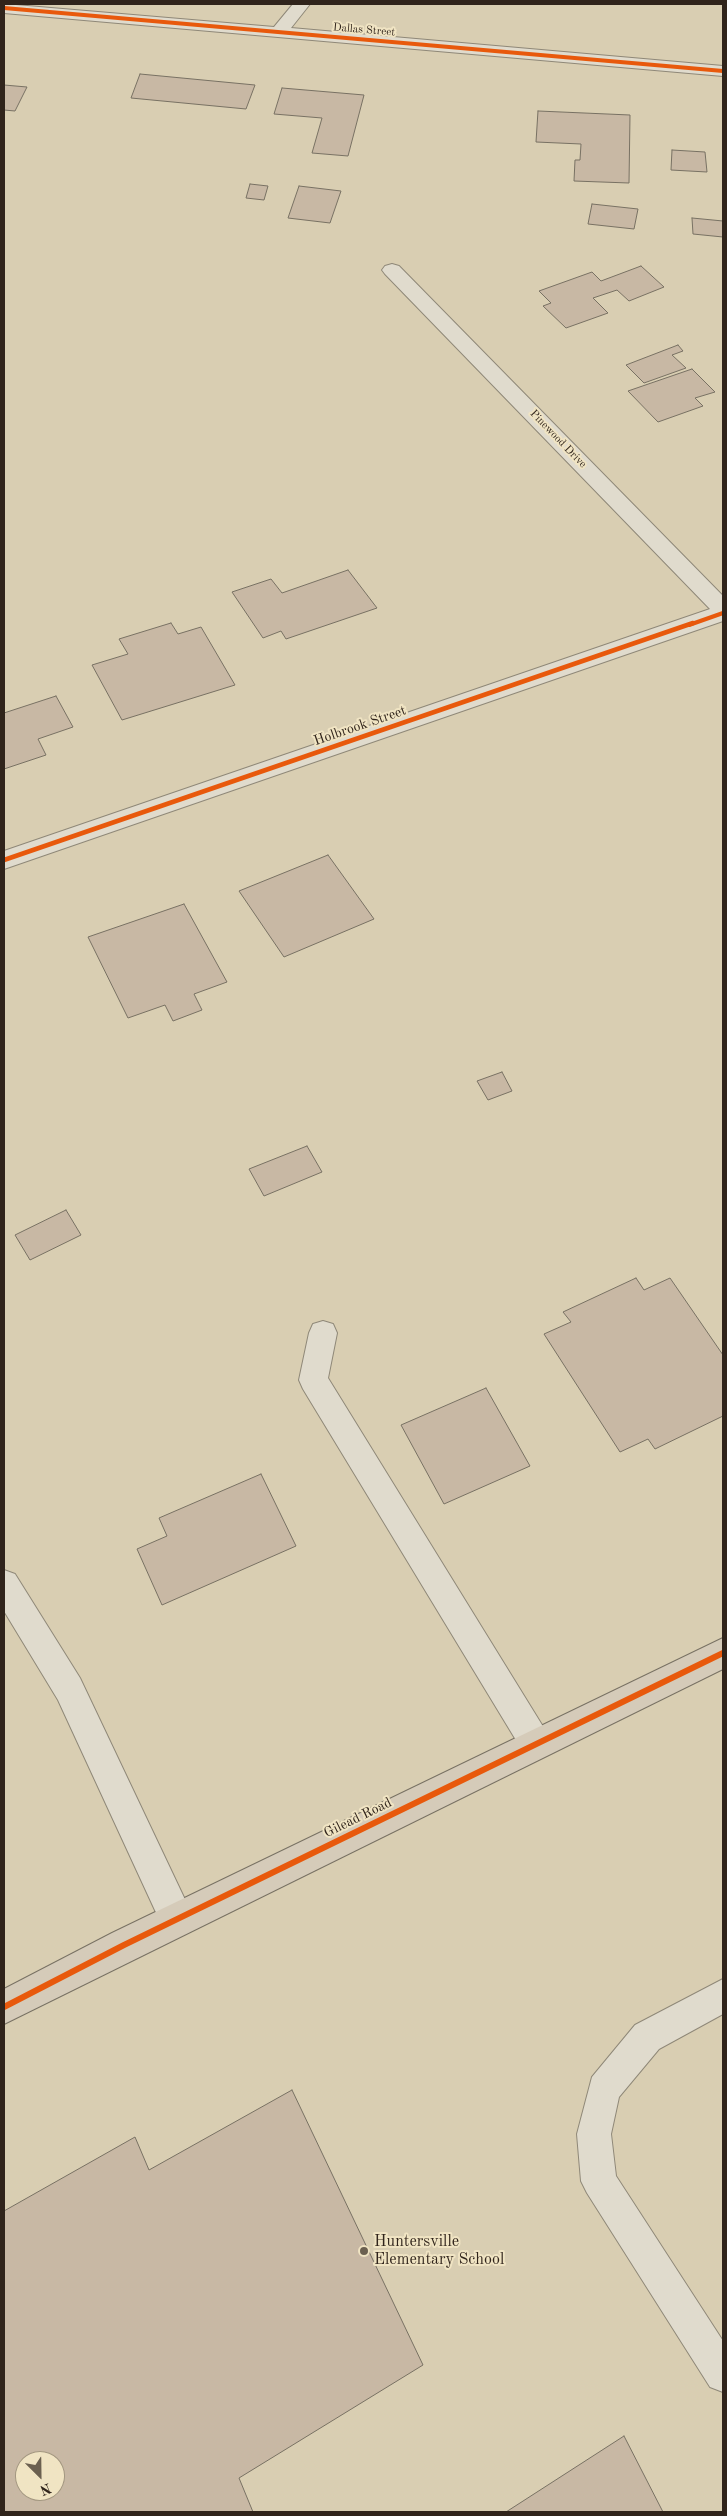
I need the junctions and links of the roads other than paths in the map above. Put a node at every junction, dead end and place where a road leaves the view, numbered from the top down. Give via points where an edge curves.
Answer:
1 (302, 4) edge
2 (4, 8) edge
3 (279, 32) junction
4 (723, 71) edge
5 (392, 270) dead end
6 (723, 611) edge
7 (4, 860) edge
8 (323, 1333) dead end
9 (4, 1584) edge
10 (723, 1654) edge
11 (536, 1744) junction
12 (177, 1920) junction
13 (723, 1996) edge
14 (4, 2007) edge
15 (723, 2374) edge

1 - 3 street
2 - 3 street, Dallas Street
3 - 4 street, Dallas Street
5 - 6 street, Pinewood Drive
6 - 7 street, Holbrook Street
8 - 11 street via 312,1380
9 - 12 street via 69,1689
10 - 11 main road, Gilead Road
11 - 12 main road, Gilead Road
12 - 14 main road, Gilead Road
13 - 15 street via 647,2037 604,2089 594,2134 599,2181

